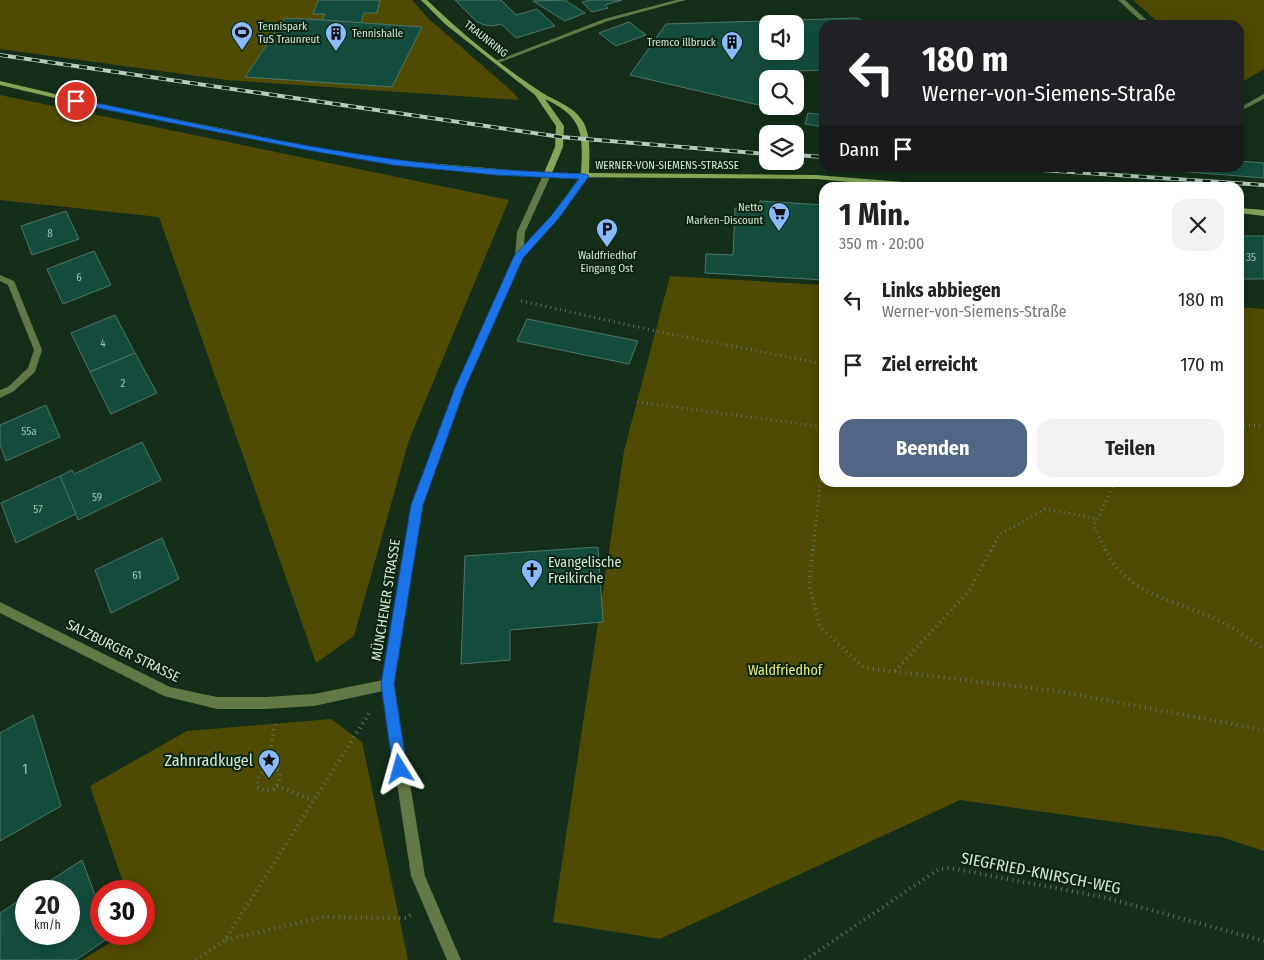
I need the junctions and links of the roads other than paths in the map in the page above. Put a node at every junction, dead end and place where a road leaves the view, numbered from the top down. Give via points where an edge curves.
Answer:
1 (424, 0) edge
2 (683, 0) edge
3 (1121, 0) edge
4 (1143, 20) edge
5 (496, 62) junction
6 (0, 83) edge
7 (537, 93) junction
8 (1264, 96) edge
9 (1244, 107) edge
10 (547, 175) junction
11 (585, 176) junction
12 (878, 182) edge
13 (1244, 211) edge
14 (1264, 213) edge
15 (519, 256) junction
16 (0, 278) edge
17 (0, 394) edge
18 (0, 608) edge
19 (388, 684) junction
20 (454, 960) edge

1 - 5 street, TRAUNRING
2 - 5 street via 606,20
3 - 4 street
5 - 7 street, TRAUNRING
6 - 10 street, WERNER-VON-SIEMENS-STRASSE via 76,101 393,162
7 - 10 street, TRAUNRING via 560,126 558,147
7 - 11 street, TRAUNRING via 561,104 579,121 586,139
8 - 9 street
10 - 11 street, WERNER-VON-SIEMENS-STRASSE
10 - 15 street, MÜNCHENER STRASSE via 521,232
11 - 12 street, WERNER-VON-SIEMENS-STRASSE via 816,177
11 - 15 street, MÜNCHENER STRASSE via 555,217
13 - 14 street
15 - 19 street, MÜNCHENER STRASSE via 460,388 417,505
16 - 17 street via 11,283 38,350 32,370 12,389
18 - 19 street, SALZBURGER STRASSE via 168,692 217,703 314,700
19 - 20 street, MÜNCHENER STRASSE via 418,876

